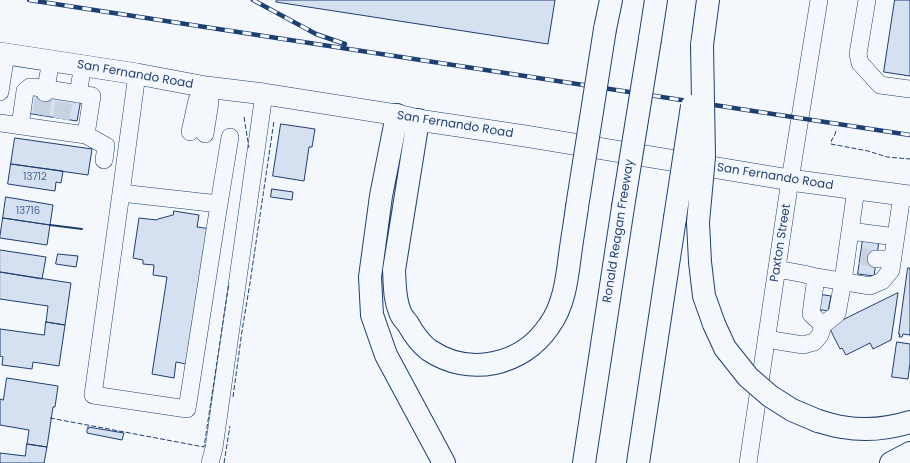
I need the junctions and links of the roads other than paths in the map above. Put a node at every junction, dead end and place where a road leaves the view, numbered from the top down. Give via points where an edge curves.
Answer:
1 (611, 0) edge
2 (656, 0) edge
3 (708, 0) edge
4 (820, 0) edge
5 (867, 0) edge
6 (702, 45) junction
7 (3, 53) edge
8 (51, 60) junction
9 (83, 65) junction
10 (137, 74) junction
11 (910, 89) edge
12 (45, 91) junction
13 (206, 91) junction
14 (0, 92) edge
15 (70, 94) junction
16 (264, 94) junction
17 (397, 116) junction
18 (418, 120) junction
19 (0, 123) edge
20 (20, 126) junction
21 (197, 133) dead end
22 (86, 135) junction
23 (230, 136) dead end
24 (104, 160) dead end
25 (790, 180) junction
26 (856, 189) junction
27 (121, 193) junction
28 (906, 196) edge
29 (219, 204) junction
30 (850, 232) junction
31 (896, 237) junction
32 (869, 257) junction
33 (777, 269) junction
34 (816, 277) junction
35 (843, 281) junction
36 (823, 325) junction
37 (766, 339) junction
38 (910, 422) edge
39 (910, 453) edge
40 (210, 463) edge
41 (444, 463) edge
42 (584, 463) edge
43 (638, 463) edge
44 (748, 463) edge
45 (891, 463) edge

1 - 18 highway, bridge via 567,279 560,306 549,326 534,344 517,356 474,365 451,361 428,349 413,333 400,312 395,292 394,270
2 - 42 highway, Ronald Reagan Freeway, bridge
3 - 6 highway
4 - 25 street, Paxton Street
5 - 11 street via 858,54 860,63 880,85
6 - 38 highway, bridge via 704,157 698,222 700,262 704,296 725,348 748,377 770,396 792,410 818,421 872,430
6 - 43 highway, bridge
7 - 8 main road, San Fernando Road
7 - 14 street
8 - 9 main road, San Fernando Road
8 - 12 street
9 - 10 main road, San Fernando Road
9 - 15 street
10 - 13 main road, San Fernando Road
10 - 27 street
12 - 15 street
12 - 20 street via 35,87 30,87 26,91
13 - 16 main road, San Fernando Road
13 - 21 street via 210,102
15 - 22 street via 92,96
16 - 17 main road, San Fernando Road
16 - 40 street
17 - 18 main road, San Fernando Road
17 - 41 highway via 381,196 370,277 372,315 386,355
18 - 25 main road, San Fernando Road
19 - 20 street
20 - 22 street via 40,122 60,125
22 - 24 street via 106,146
23 - 29 street
25 - 26 main road, San Fernando Road
25 - 33 street, Paxton Street
26 - 28 main road, San Fernando Road
26 - 30 street
27 - 29 street
27 - 29 street via 93,395 187,409
28 - 31 street
30 - 31 street
30 - 32 street
31 - 32 street
32 - 35 street
32 - 35 street via 891,270 882,281 870,286
33 - 34 street
33 - 37 street, Paxton Street
34 - 35 street
34 - 36 street via 811,314
35 - 36 street via 837,314
36 - 37 street via 820,335 814,342 803,345
37 - 44 street, Paxton Street
39 - 45 highway

